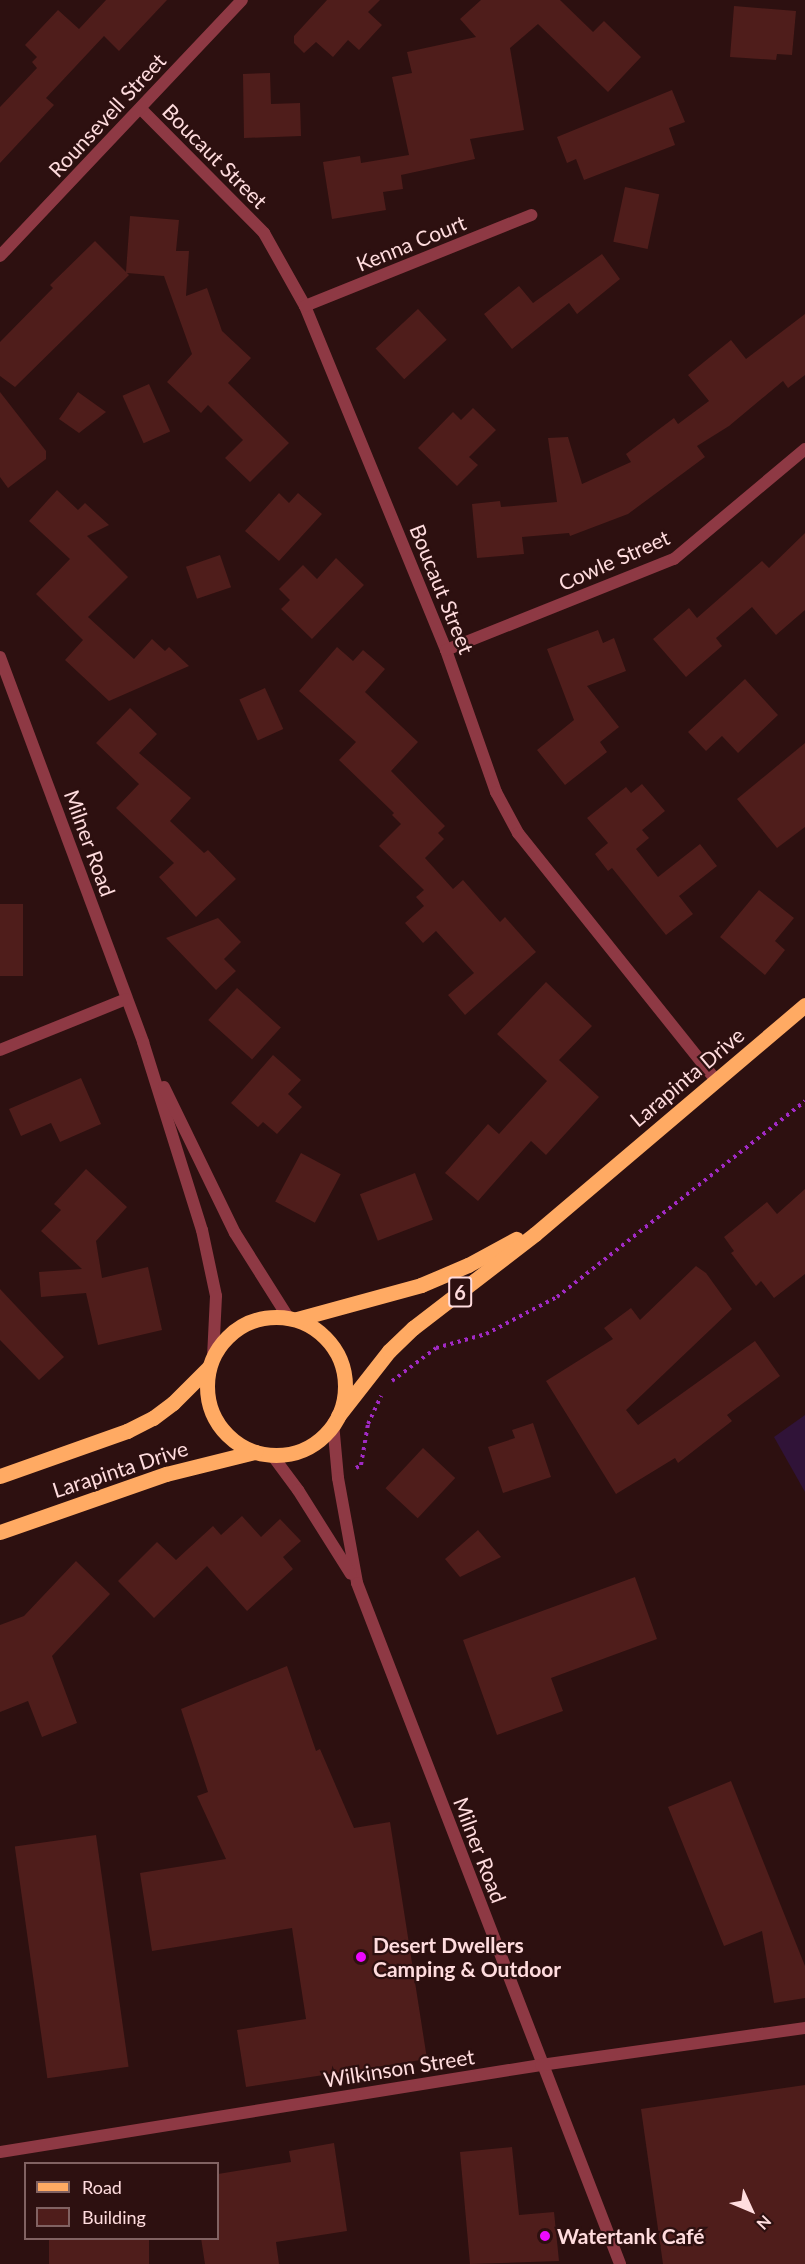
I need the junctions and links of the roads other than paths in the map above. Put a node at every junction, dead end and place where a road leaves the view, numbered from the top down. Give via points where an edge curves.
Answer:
1 (242, 0) edge
2 (141, 109) junction
3 (531, 215) dead end
4 (0, 256) edge
5 (305, 306) junction
6 (805, 449) edge
7 (446, 650) junction
8 (0, 657) edge
9 (126, 999) junction
10 (805, 1005) edge
11 (143, 1042) junction
12 (0, 1050) edge
13 (716, 1080) junction
14 (596, 1181) junction
15 (292, 1318) junction
16 (211, 1362) junction
17 (336, 1419) junction
18 (255, 1452) junction
19 (272, 1455) junction
20 (0, 1476) edge
21 (0, 1532) edge
22 (357, 1583) junction
23 (805, 2028) edge
24 (541, 2065) junction
25 (0, 2152) edge
26 (620, 2264) edge

1 - 2 street, Rounsevell Street
2 - 4 street, Rounsevell Street
2 - 5 street, Boucaut Street via 264,233
3 - 5 street, Kenna Court
5 - 7 street, Boucaut Street
6 - 7 street, Cowle Street via 674,559
7 - 13 street, Boucaut Street via 496,792 518,833
8 - 9 street, Milner Road
9 - 11 street, Milner Road
9 - 12 street
10 - 13 main road, Larapinta Drive / 6
11 - 15 street, Milner Road via 228,1218
11 - 16 street, Milner Road via 212,1268 216,1296
13 - 14 main road, Larapinta Drive / 6
14 - 15 main road, Larapinta Drive / 6 via 512,1242 468,1265 422,1285
14 - 17 main road, Larapinta Drive / 6 via 535,1234 413,1328
15 - 16 main road, 6 via 268,1317 248,1323 230,1335
15 - 17 main road via 326,1337 338,1355 345,1375 345,1396
16 - 18 main road, 6 via 207,1384 210,1406 220,1426 235,1442
16 - 20 main road, Larapinta Drive / 6 via 173,1403 153,1418
17 - 19 main road, 6 via 325,1435 307,1448
17 - 22 street, Milner Road via 338,1478
18 - 19 main road, 6
18 - 21 main road, Larapinta Drive / 6 via 166,1474
19 - 22 street, Milner Road
22 - 24 street, Milner Road
23 - 24 street, Wilkinson Street
24 - 25 street, Wilkinson Street
24 - 26 street, Milner Road

